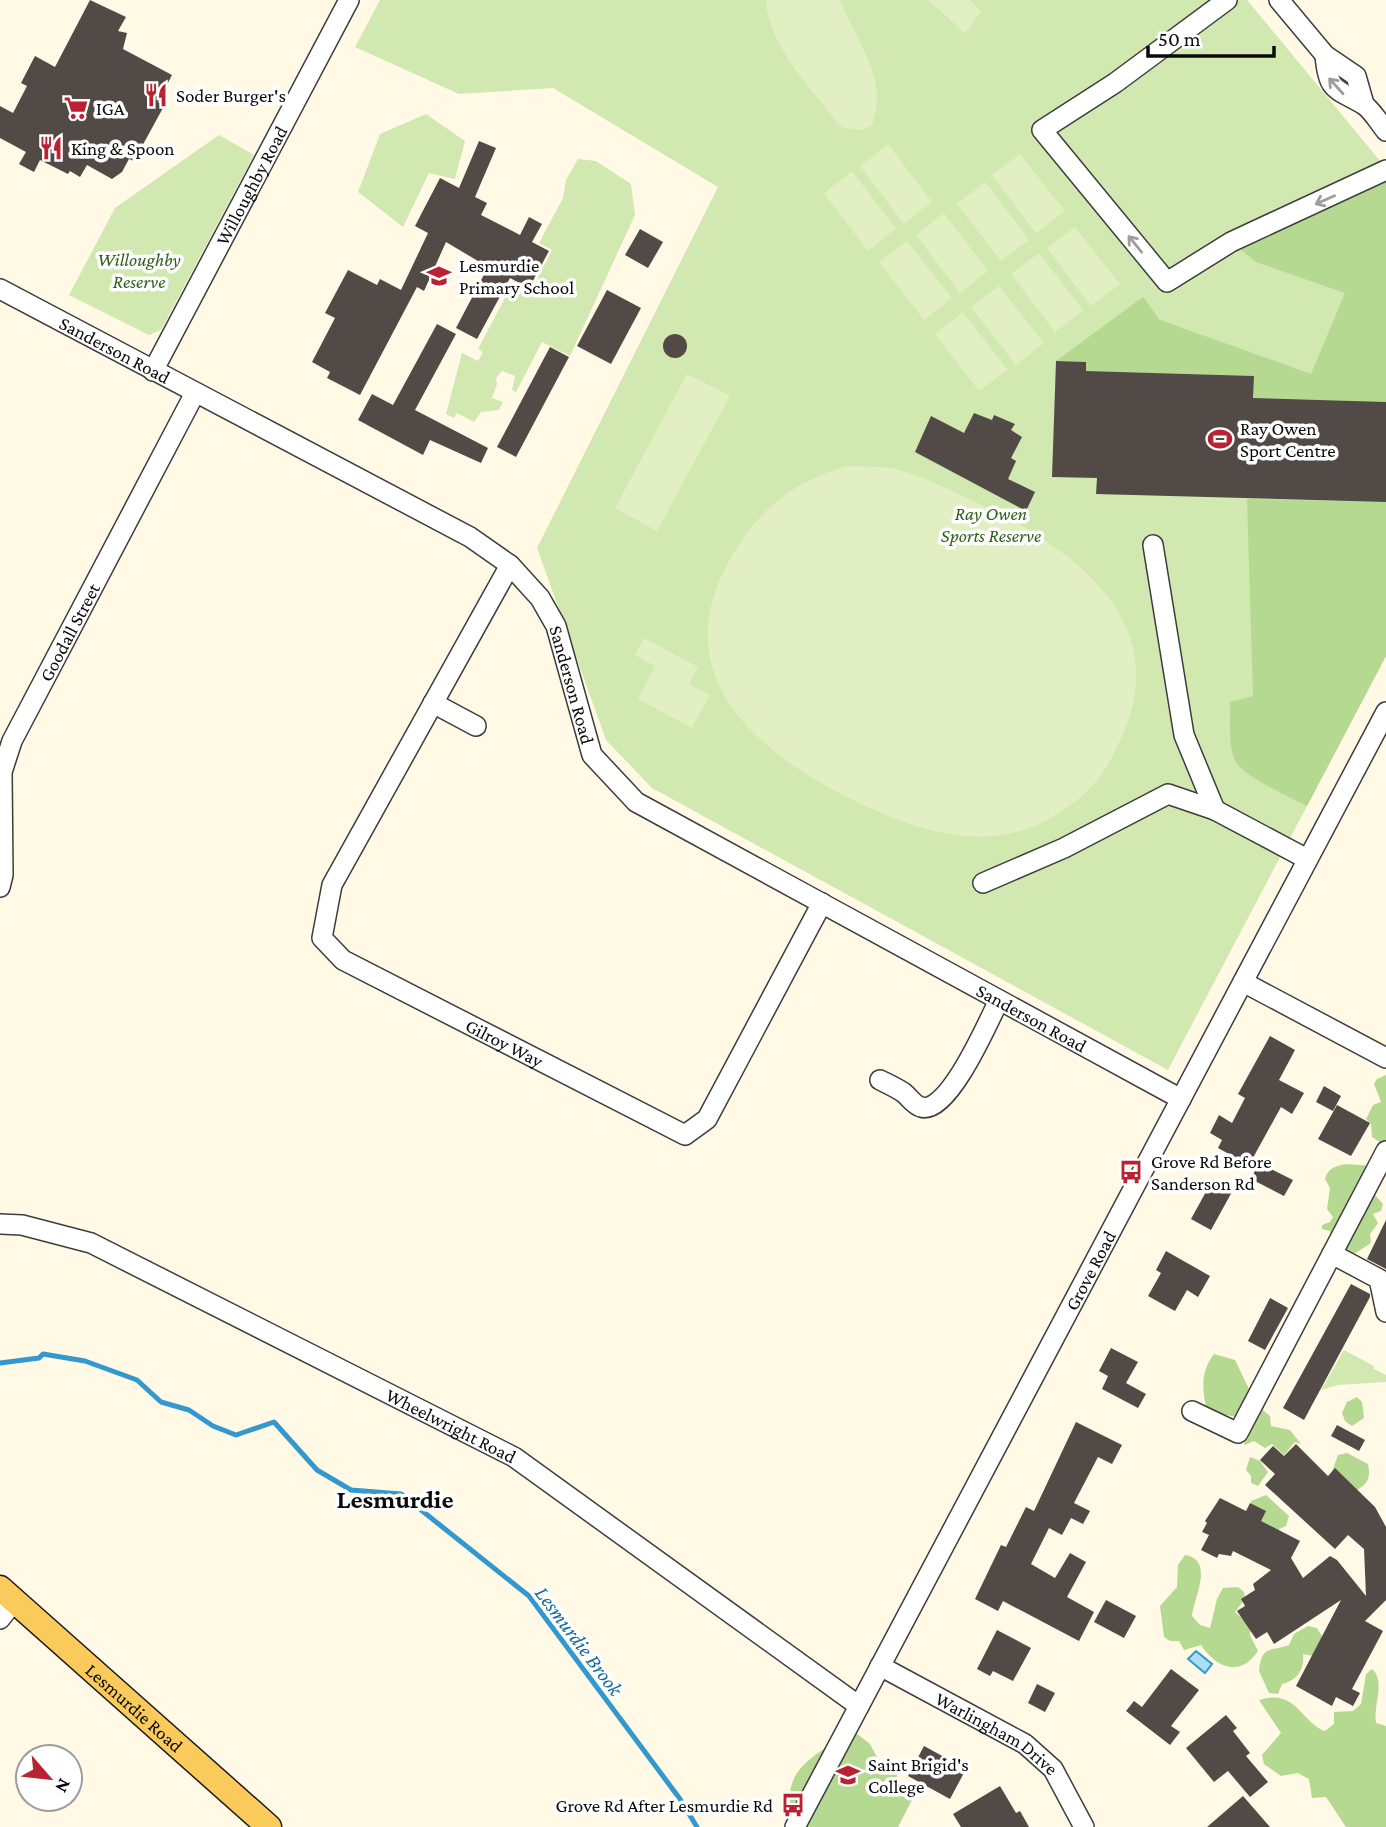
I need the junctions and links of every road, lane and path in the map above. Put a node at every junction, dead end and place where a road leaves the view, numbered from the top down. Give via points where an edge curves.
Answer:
1 (349, 0) edge
2 (1227, 0) edge
3 (1279, 0) edge
4 (1386, 131) edge
5 (1386, 170) edge
6 (0, 289) edge
7 (153, 371) junction
8 (195, 393) junction
9 (1153, 545) dead end
10 (510, 565) junction
11 (433, 703) junction
12 (1386, 712) edge
13 (476, 726) dead end
14 (1215, 810) junction
15 (1307, 859) junction
16 (983, 883) dead end
17 (0, 887) edge
18 (822, 903) junction
19 (1243, 982) junction
20 (999, 1000) junction
21 (1386, 1058) edge
22 (880, 1080) dead end
23 (1181, 1099) junction
24 (1386, 1151) edge
25 (0, 1224) edge
26 (1332, 1254) junction
27 (1386, 1312) edge
28 (1192, 1411) dead end
29 (5, 1602) edge
30 (880, 1666) junction
31 (859, 1706) junction
32 (269, 1827) edge
33 (794, 1827) edge
34 (1084, 1827) edge

1 - 7 street, Willoughby Road
5 -> 2 street via 1231,242 1167,282 1042,130 1115,83
3 - 4 street via 1325,55 1333,86 1364,104
6 - 7 street, Sanderson Road
7 - 8 street, Sanderson Road
8 - 10 street, Sanderson Road via 470,537
8 - 17 street, Goodall Street via 12,741 2,772
9 - 14 street via 1184,735
10 - 11 street, Gilroy Way
10 - 18 street, Sanderson Road via 540,598 556,626 592,755 636,802
11 - 13 street
11 - 18 street, Gilroy Way via 332,885 322,938 342,960 685,1135 708,1119
12 - 15 street, Grove Road
14 - 15 street
14 - 16 street via 1168,794 1064,848
15 - 19 street, Grove Road
18 - 20 street, Sanderson Road
19 - 21 street
19 - 23 street, Grove Road
20 - 22 street via 943,1100 919,1107
20 - 23 street, Sanderson Road
23 - 30 street, Grove Road
24 - 26 street
25 - 31 street, Wheelwright Road via 22,1225 91,1243 514,1457
26 - 27 street via 1378,1279
26 - 28 street via 1238,1433
29 - 32 main road, Lesmurdie Road
30 - 31 street, Grove Road
30 - 34 street, Warlingham Drive via 1025,1744 1053,1769
31 - 33 street, Grove Road

